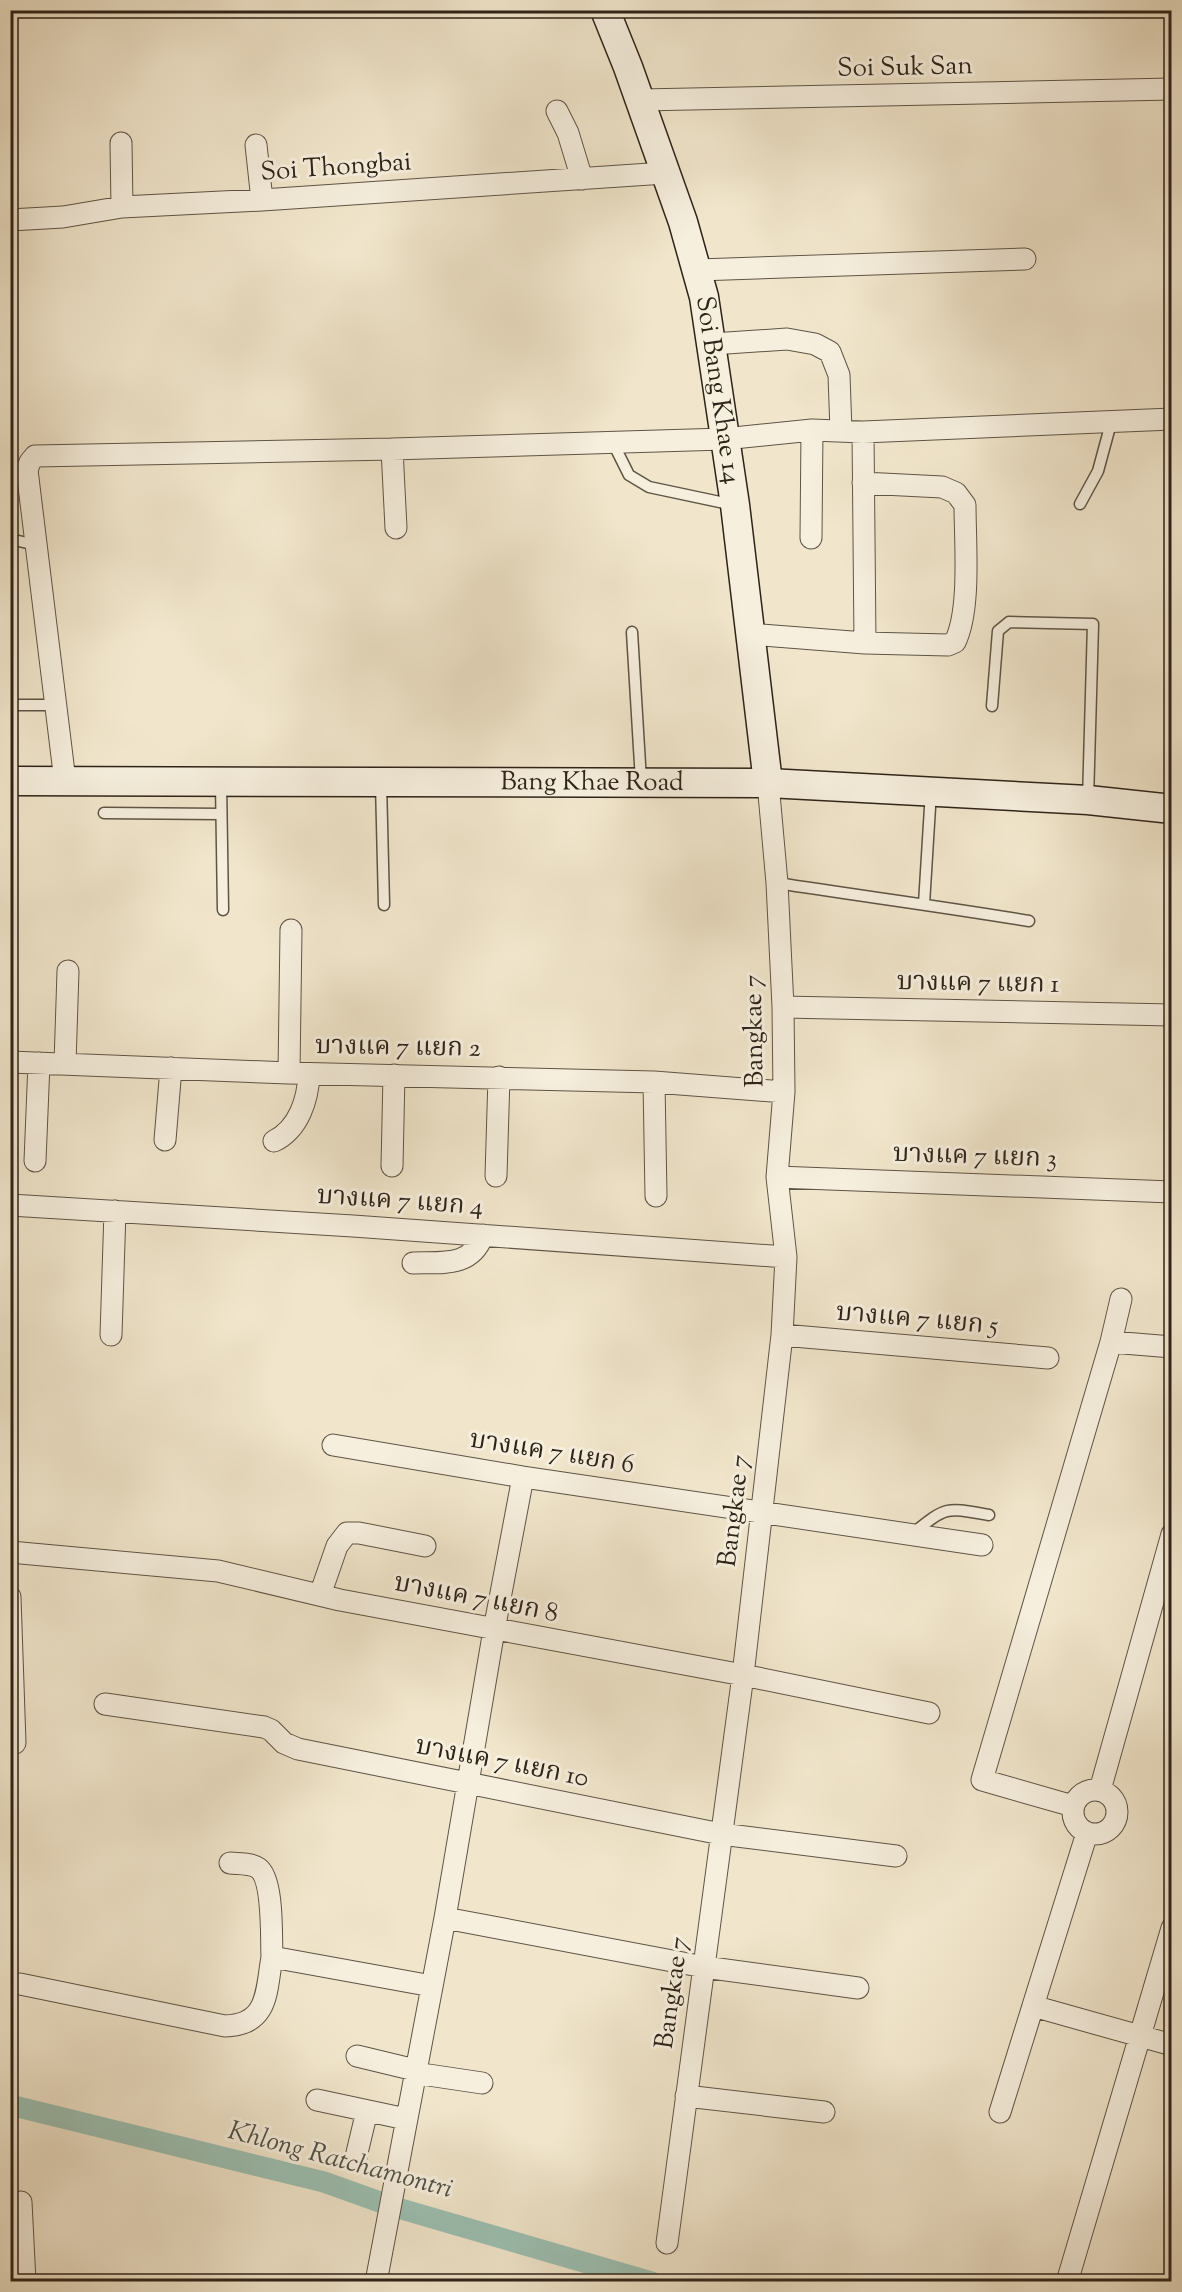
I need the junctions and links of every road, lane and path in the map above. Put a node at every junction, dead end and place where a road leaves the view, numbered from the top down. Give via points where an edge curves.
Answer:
1 (605, 10) edge
2 (1172, 89) edge
3 (640, 100) junction
4 (556, 111) dead end
5 (121, 143) dead end
6 (256, 145) dead end
7 (665, 173) junction
8 (582, 179) junction
9 (262, 200) junction
10 (122, 207) junction
11 (10, 220) edge
12 (1025, 259) dead end
13 (698, 270) junction
14 (712, 344) junction
15 (1172, 419) edge
16 (1111, 423) junction
17 (812, 430) junction
18 (841, 431) junction
19 (863, 432) junction
20 (724, 439) junction
21 (613, 442) junction
22 (392, 449) junction
23 (863, 483) junction
24 (1080, 504) dead end
25 (735, 505) junction
26 (396, 528) dead end
27 (811, 538) dead end
28 (10, 539) edge
29 (36, 545) junction
30 (632, 632) dead end
31 (750, 634) junction
32 (865, 643) junction
33 (10, 705) edge
34 (55, 705) junction
35 (992, 706) dead end
36 (10, 781) edge
37 (65, 781) junction
38 (221, 782) junction
39 (641, 782) junction
40 (381, 783) junction
41 (768, 783) junction
42 (931, 791) junction
43 (1088, 800) junction
44 (1172, 809) edge
45 (104, 813) dead end
46 (221, 814) junction
47 (777, 884) junction
48 (924, 904) junction
49 (384, 905) dead end
50 (223, 910) dead end
51 (1029, 921) dead end
52 (291, 930) dead end
53 (68, 971) dead end
54 (783, 1007) junction
55 (1172, 1016) edge
56 (10, 1062) edge
57 (39, 1063) junction
58 (65, 1064) junction
59 (171, 1068) junction
60 (299, 1073) junction
61 (394, 1075) junction
62 (499, 1077) junction
63 (654, 1082) junction
64 (784, 1092) junction
65 (165, 1140) dead end
66 (274, 1141) dead end
67 (35, 1161) dead end
68 (392, 1166) dead end
69 (496, 1176) dead end
70 (777, 1177) junction
71 (1172, 1192) edge
72 (656, 1196) dead end
73 (10, 1205) edge
74 (115, 1211) junction
75 (483, 1235) junction
76 (786, 1257) junction
77 (413, 1263) dead end
78 (1122, 1299) dead end
79 (111, 1335) dead end
80 (782, 1335) junction
81 (1111, 1342) junction
82 (1172, 1347) edge
83 (1048, 1358) dead end
84 (333, 1445) dead end
85 (523, 1477) junction
86 (762, 1512) junction
87 (989, 1515) dead end
88 (912, 1534) junction
89 (1172, 1534) edge
90 (982, 1545) dead end
91 (425, 1546) dead end
92 (10, 1552) edge
93 (320, 1595) junction
94 (10, 1597) edge
95 (494, 1630) junction
96 (742, 1675) junction
97 (105, 1704) dead end
98 (929, 1713) dead end
99 (15, 1743) dead end
100 (467, 1783) junction
101 (1100, 1790) junction
102 (1073, 1806) junction
103 (1087, 1833) junction
104 (721, 1834) junction
105 (896, 1856) dead end
106 (230, 1863) dead end
107 (445, 1918) junction
108 (1172, 1928) edge
109 (272, 1957) junction
110 (704, 1967) junction
111 (20, 1984) dead end
112 (432, 1986) junction
113 (858, 1988) dead end
114 (1033, 2006) junction
115 (1140, 2035) junction
116 (1172, 2045) edge
117 (357, 2056) dead end
118 (415, 2072) junction
119 (482, 2083) dead end
120 (686, 2096) junction
121 (317, 2100) dead end
122 (367, 2110) junction
123 (824, 2112) dead end
124 (1000, 2112) dead end
125 (406, 2119) junction
126 (355, 2161) dead end
127 (21, 2202) dead end
128 (667, 2243) dead end
129 (25, 2282) edge
130 (376, 2282) edge
131 (1067, 2282) edge

1 - 3 main road, Soi Bang Khae 14
2 - 3 street, Soi Suk San
3 - 7 main road, Soi Bang Khae 14
4 - 8 street via 568,133
5 - 10 street
6 - 9 street
7 - 8 street, Soi Thongbai
7 - 13 main road, Soi Bang Khae 14
8 - 9 street, Soi Thongbai
9 - 10 street, Soi Thongbai
10 - 11 street, Soi Thongbai via 63,217
12 - 13 street
13 - 14 main road, Soi Bang Khae 14
14 - 18 street via 787,339 815,344 830,352 839,375
14 - 20 main road, Soi Bang Khae 14
15 - 16 street
16 - 19 street
16 - 24 lane via 1098,471
17 - 18 street
17 - 20 street
17 - 27 street
18 - 19 street
19 - 23 street
20 - 21 street
20 - 25 main road, Soi Bang Khae 14
21 - 22 street
21 - 25 lane via 629,475 649,487
22 - 26 street
22 - 29 street via 35,456 27,470
23 - 32 street
23 - 32 street via 942,487 956,493 965,505 965,594 956,642
25 - 31 main road, Soi Bang Khae 14
28 - 29 lane
29 - 34 street
30 - 39 lane
31 - 32 street
31 - 41 main road, Soi Bang Khae 14
33 - 34 lane
34 - 37 street
35 - 43 lane via 998,631 1009,622 1093,624
36 - 37 main road, Bang Khae Road
37 - 38 main road, Bang Khae Road
38 - 40 main road, Bang Khae Road
38 - 46 lane
39 - 40 main road, Bang Khae Road
39 - 41 main road, Bang Khae Road
40 - 49 lane
41 - 42 main road, Bang Khae Road
41 - 47 street, Bangkae 7
42 - 43 main road, Bang Khae Road
42 - 48 lane
43 - 44 main road, Bang Khae Road
45 - 46 lane
46 - 50 lane
47 - 48 lane
47 - 54 street, Bangkae 7
48 - 51 lane
52 - 60 street
53 - 58 street
54 - 55 street, บางแค 7 แยก 1
54 - 64 street, Bangkae 7
56 - 57 street, บางแค 7 แยก 2
57 - 58 street, บางแค 7 แยก 2
57 - 67 street
58 - 59 street, บางแค 7 แยก 2
59 - 60 street, บางแค 7 แยก 2
59 - 65 street
60 - 61 street, บางแค 7 แยก 2
60 - 66 street via 308,1089 299,1115 284,1137
61 - 62 street, บางแค 7 แยก 2
61 - 68 street
62 - 63 street, บางแค 7 แยก 2
62 - 69 street
63 - 64 street, บางแค 7 แยก 2
63 - 72 street
64 - 70 street, Bangkae 7
70 - 71 street, บางแค 7 แยก 3
70 - 76 street, Bangkae 7
73 - 74 street, บางแค 7 แยก 4
74 - 75 street, บางแค 7 แยก 4
74 - 79 street
75 - 76 street, บางแค 7 แยก 4
75 - 77 street via 479,1247 464,1259
76 - 80 street, Bangkae 7
78 - 81 street
80 - 83 street, บางแค 7 แยก 5
80 - 86 street, Bangkae 7
81 - 82 street
81 - 102 street via 982,1780
84 - 85 street, บางแค 7 แยก 6
85 - 86 street, บางแค 7 แยก 6
85 - 95 street
86 - 88 street, บางแค 7 แยก 6
86 - 96 street, Bangkae 7
87 - 88 lane via 943,1510
88 - 90 street, บางแค 7 แยก 6
89 - 101 street
91 - 93 street via 347,1533 337,1546
92 - 93 street, บางแค 7 แยก 8 via 218,1571
93 - 95 street, บางแค 7 แยก 8
94 - 99 street
95 - 96 street, บางแค 7 แยก 8
95 - 100 street
96 - 98 street, บางแค 7 แยก 8
96 - 104 street, Bangkae 7
97 - 100 street, บางแค 7 แยก 10 via 248,1724 271,1730 284,1743 298,1749
100 - 104 street, บางแค 7 แยก 10
100 - 107 street
101 - 102 street via 1087,1791
101 - 103 street via 1112,1798 1116,1819 1107,1830
102 - 103 street via 1077,1825
103 - 114 street
104 - 105 street, บางแค 7 แยก 10
104 - 110 street, Bangkae 7
106 - 109 street via 260,1869 266,1880
107 - 110 street
107 - 112 street
108 - 115 street
109 - 111 street via 264,2003 259,2013 241,2026
109 - 112 street
110 - 113 street
110 - 120 street, Bangkae 7
112 - 118 street
114 - 115 street
114 - 124 street
115 - 116 street
115 - 131 street
117 - 118 street
118 - 119 street
118 - 125 street
120 - 123 street
120 - 128 street, Bangkae 7
121 - 122 street
122 - 125 street
122 - 126 street
125 - 130 street
127 - 129 street

